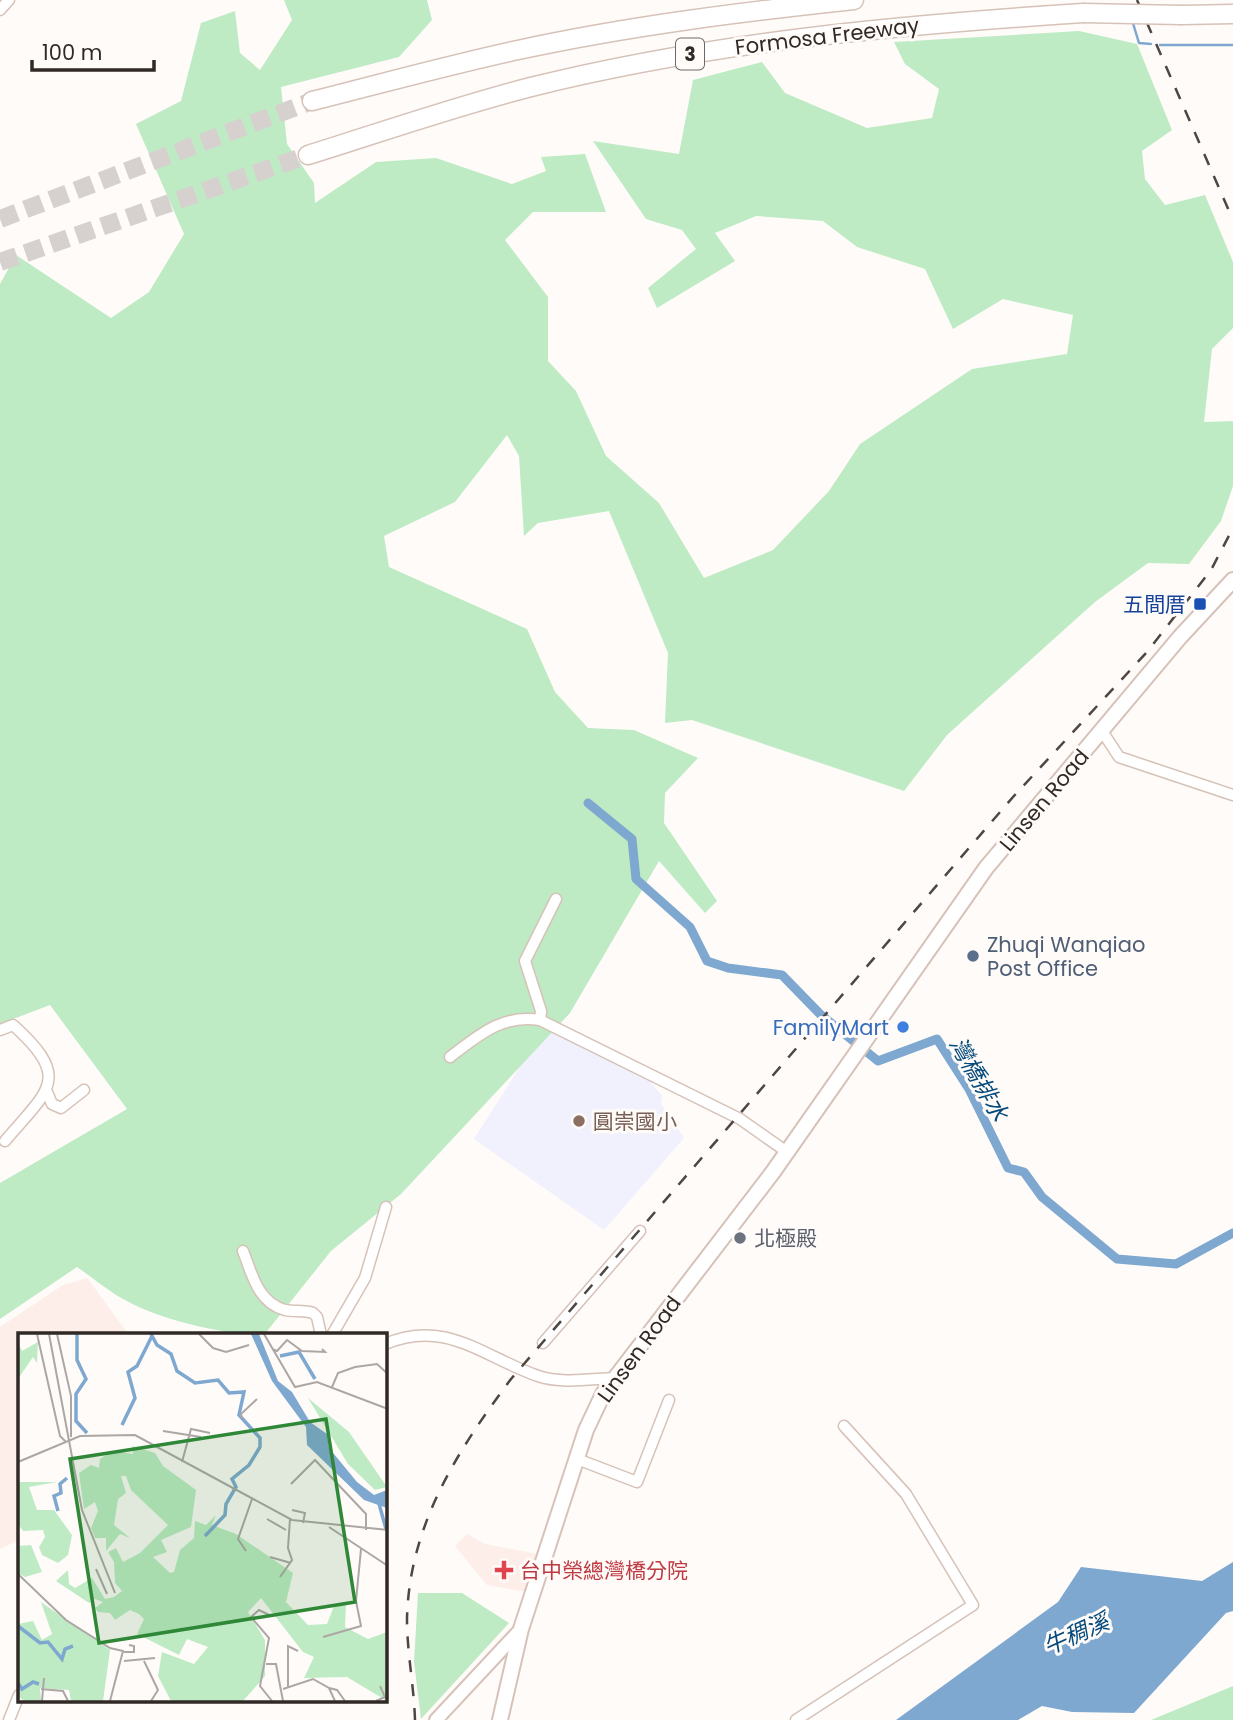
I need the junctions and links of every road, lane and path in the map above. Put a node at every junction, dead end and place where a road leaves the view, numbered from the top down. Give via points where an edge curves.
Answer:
1 (9, 0) edge
2 (854, 0) edge
3 (0, 10) edge
4 (1233, 14) edge
5 (312, 101) tunnel mouth
6 (308, 155) tunnel mouth
7 (1233, 580) edge
8 (1102, 731) junction
9 (1233, 795) edge
10 (556, 899) dead end
11 (540, 1020) junction
12 (0, 1030) edge
13 (450, 1057) dead end
14 (84, 1090) dead end
15 (47, 1092) junction
16 (5, 1142) dead end
17 (787, 1152) junction
18 (386, 1207) dead end
19 (640, 1231) dead end
20 (243, 1251) dead end
21 (321, 1333) edge
22 (333, 1333) edge
23 (387, 1343) edge
24 (543, 1343) dead end
25 (614, 1378) junction
26 (669, 1401) dead end
27 (844, 1426) dead end
28 (578, 1459) junction
29 (521, 1629) junction
30 (18, 1698) edge
31 (9, 1720) edge
32 (436, 1720) edge
33 (500, 1720) edge
34 (796, 1720) edge

1 - 3 street
2 - 5 highway, Formosa Freeway / 3 via 664,23 565,41
4 - 6 highway, Formosa Freeway / 3, bridge via 1083,13 889,27 673,57 530,88
7 - 8 main road, Linsen Road
8 - 9 street via 1119,757
8 - 17 main road, Linsen Road via 986,868
10 - 11 street via 525,961
11 - 13 street via 520,1016 489,1027
11 - 17 street via 740,1119
12 - 15 street via 13,1025 44,1058 50,1071
14 - 15 street via 61,1108 52,1104
15 - 16 street
17 - 25 main road, Linsen Road
18 - 22 street via 365,1278
19 - 24 street
20 - 21 street via 254,1282 270,1304 313,1313
23 - 25 street via 425,1333 451,1338 539,1377 561,1381
25 - 28 main road, Linsen Road via 586,1430
26 - 28 street via 637,1482
27 - 34 street via 906,1494 973,1605
28 - 29 main road, Linsen Road
29 - 32 street
29 - 33 main road, Linsen Road
30 - 31 street

